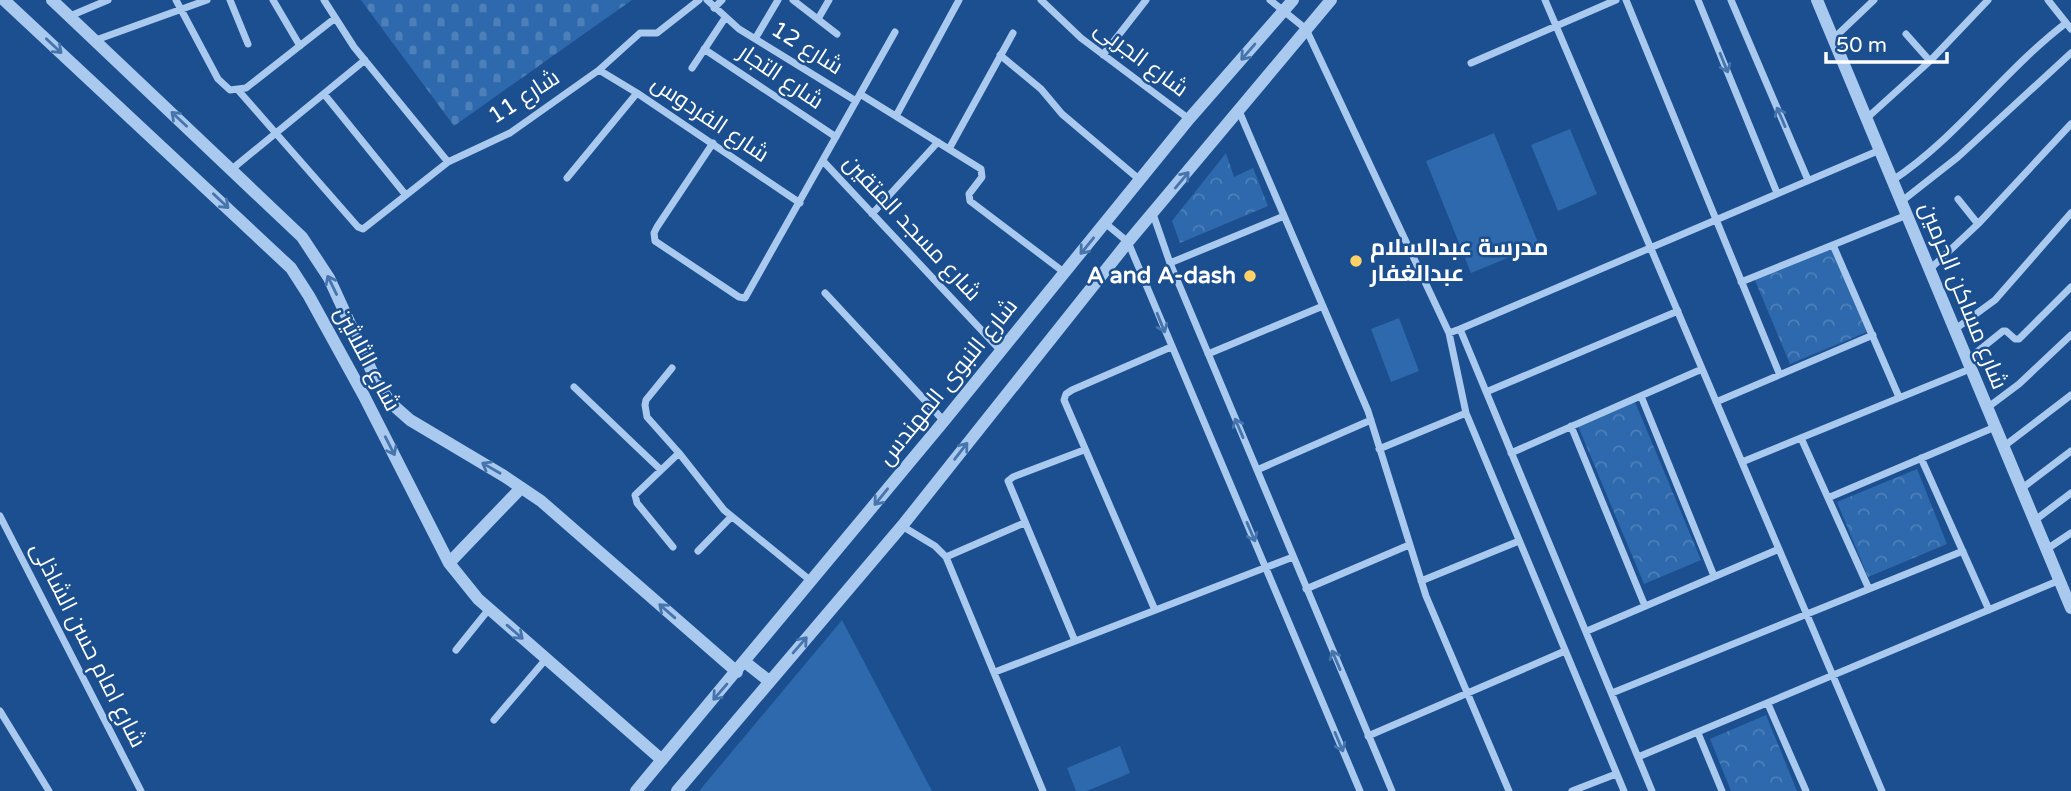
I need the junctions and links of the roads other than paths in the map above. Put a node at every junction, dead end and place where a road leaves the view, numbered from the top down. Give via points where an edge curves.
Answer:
1 (4, 0) edge
2 (52, 0) edge
3 (108, 0) edge
4 (176, 0) edge
5 (207, 0) edge
6 (230, 0) edge
7 (273, 0) edge
8 (324, 0) edge
9 (699, 0) edge
10 (707, 0) edge
11 (722, 0) edge
12 (778, 0) edge
13 (793, 0) edge
14 (829, 0) edge
15 (959, 0) edge
16 (1041, 0) edge
17 (1146, 0) edge
18 (1270, 0) edge
19 (1331, 0) edge
20 (1545, 0) edge
21 (1616, 0) edge
22 (1626, 0) edge
23 (1698, 0) edge
24 (1731, 0) edge
25 (1817, 0) edge
26 (1874, 0) edge
27 (1988, 0) edge
28 (2048, 0) edge
29 (1288, 5) edge
30 (714, 8) junction
31 (181, 10) junction
32 (70, 16) junction
33 (725, 18) junction
34 (334, 19) junction
35 (818, 19) junction
36 (1556, 26) junction
37 (2068, 26) edge
38 (1306, 29) junction
39 (895, 32) dead end
40 (1013, 33) dead end
41 (837, 34) dead end
42 (1906, 34) dead end
43 (755, 39) junction
44 (1833, 39) junction
45 (96, 40) junction
46 (248, 44) dead end
47 (300, 46) junction
48 (704, 49) junction
49 (2071, 53) edge
50 (1000, 55) junction
51 (1103, 55) junction
52 (365, 60) junction
53 (1930, 61) junction
54 (1471, 63) dead end
55 (692, 68) dead end
56 (598, 70) junction
57 (238, 90) junction
58 (637, 93) junction
59 (324, 94) junction
60 (860, 94) junction
61 (856, 102) junction
62 (1239, 111) junction
63 (896, 116) junction
64 (1867, 118) junction
65 (1189, 119) junction
66 (2071, 124) edge
67 (276, 134) junction
68 (836, 137) junction
69 (938, 142) junction
70 (713, 143) junction
71 (949, 149) junction
72 (1880, 150) junction
73 (448, 162) junction
74 (823, 162) junction
75 (232, 169) junction
76 (567, 178) dead end
77 (1140, 180) junction
78 (1808, 180) junction
79 (1893, 180) junction
80 (1777, 193) junction
81 (405, 194) junction
82 (1958, 199) dead end
83 (1902, 201) junction
84 (800, 202) junction
85 (2071, 213) edge
86 (872, 214) junction
87 (1153, 214) junction
88 (1907, 215) junction
89 (1284, 216) junction
90 (1715, 219) junction
91 (1105, 223) junction
92 (1978, 224) junction
93 (1128, 242) junction
94 (1833, 246) junction
95 (1650, 247) junction
96 (1170, 263) junction
97 (1930, 269) junction
98 (1065, 273) junction
99 (1741, 282) junction
100 (2071, 287) edge
101 (825, 293) dead end
102 (1323, 306) junction
103 (1678, 311) junction
104 (1460, 328) junction
105 (1954, 330) junction
106 (1449, 333) junction
107 (1873, 335) junction
108 (2071, 335) edge
109 (1171, 347) junction
110 (1002, 351) junction
111 (1208, 354) junction
112 (1968, 364) junction
113 (672, 368) dead end
114 (1702, 369) junction
115 (1779, 373) junction
116 (379, 387) junction
117 (574, 387) dead end
118 (1486, 393) junction
119 (2071, 395) edge
120 (364, 396) junction
121 (1641, 396) junction
122 (1899, 397) junction
123 (1716, 402) junction
124 (1987, 408) junction
125 (1466, 413) junction
126 (1371, 420) junction
127 (944, 421) junction
128 (1571, 426) junction
129 (1995, 427) junction
130 (1801, 438) junction
131 (2003, 447) junction
132 (1379, 449) junction
133 (1084, 450) junction
134 (2071, 451) edge
135 (679, 453) junction
136 (1511, 453) junction
137 (1921, 458) junction
138 (1742, 462) junction
139 (661, 470) junction
140 (1256, 470) junction
141 (521, 488) junction
142 (2021, 489) junction
143 (2071, 493) edge
144 (1830, 497) junction
145 (0, 516) edge
146 (731, 517) junction
147 (2034, 521) junction
148 (1024, 523) junction
149 (902, 526) junction
150 (2071, 533) edge
151 (1519, 541) junction
152 (1409, 545) junction
153 (673, 547) dead end
154 (1779, 549) junction
155 (2046, 550) junction
156 (698, 551) dead end
157 (1963, 551) junction
158 (946, 557) junction
159 (1293, 557) junction
160 (449, 563) junction
161 (1266, 567) junction
162 (1714, 576) junction
163 (2060, 580) junction
164 (1421, 581) junction
165 (811, 582) junction
166 (1306, 589) junction
167 (1869, 589) junction
168 (1645, 606) junction
169 (2071, 608) edge
170 (489, 609) junction
171 (1155, 610) junction
172 (1989, 610) junction
173 (1807, 615) junction
174 (1587, 631) junction
175 (1075, 641) junction
176 (456, 650) dead end
177 (1565, 651) junction
178 (546, 659) junction
179 (741, 667) junction
180 (995, 672) junction
181 (1833, 676) junction
182 (769, 681) junction
183 (1467, 693) junction
184 (1612, 693) junction
185 (1768, 704) junction
186 (0, 711) edge
187 (494, 720) dead end
188 (1698, 733) junction
189 (1368, 736) junction
190 (1639, 757) junction
191 (662, 760) junction
192 (1616, 774) junction
193 (140, 790) edge
194 (49, 791) edge
195 (636, 791) edge
196 (677, 791) edge
197 (1043, 791) edge
198 (1360, 791) edge
199 (1392, 791) edge
200 (1509, 791) edge
201 (1572, 791) edge
202 (1624, 791) edge
203 (1652, 791) edge
204 (1722, 791) edge
205 (1806, 791) edge
206 (1882, 791) edge

1 -> 120 street, شارع الثلاثين via 286,262
2 - 32 street, شارع الثلاثين
3 - 32 street
4 - 31 street
5 - 31 street
6 - 46 street
7 - 47 street
8 - 34 street
9 - 56 street, شارع 11 via 657,33 640,33
10 - 30 street, شارع 12
11 - 30 street
12 - 43 street
13 - 35 street
14 - 35 street
15 - 63 street
16 - 51 street, شارع الجربى
17 - 51 street
18 - 29 street
19 - 38 street
20 - 36 street
21 - 36 street
22 - 90 street
23 -> 80 street
78 -> 24 street
25 - 44 street, شارع مساكن الحرمين
26 - 44 street
27 - 53 street
28 - 37 street
29 - 38 street
29 -> 65 street, شارع النبوى المهندس
30 - 33 street, شارع 12
31 - 45 street
31 - 57 street via 218,79 223,86
32 - 45 street, شارع الثلاثين
33 - 43 street, شارع 12
33 - 48 street
34 - 47 street
34 - 52 street
35 - 41 street
36 - 54 street
36 - 95 street
37 - 79 street via 2037,46 1928,155
38 - 62 street
38 - 106 street
39 - 60 street
40 - 50 street
42 - 53 street
43 - 61 street, شارع 12
44 - 64 street, شارع مساكن الحرمين
75 -> 45 street, شارع الثلاثين
47 - 57 street
48 - 55 street
48 - 68 street, شارع التجار
49 - 83 street via 1958,157
50 - 71 street
50 - 77 street
51 - 65 street, شارع الجربى
52 - 59 street
52 - 73 street
53 - 64 street
56 - 58 street, شارع الفردوس
56 - 73 street, شارع 11 via 510,133
57 - 67 street
58 - 70 street, شارع الفردوس
58 - 76 street
59 - 67 street
59 - 81 street
60 - 61 street
60 - 63 street
61 - 68 street
87 -> 62 street
62 - 89 street
63 - 69 street
64 - 72 street, شارع مساكن الحرمين
65 - 77 street, شارع النبوى المهندس
66 - 92 street
67 - 75 street
67 - 81 street, شارع 11 via 358,227 366,228
68 - 74 street
69 - 71 street
69 - 86 street
70 - 84 street, شارع الفردوس
70 - 84 street via 654,233 661,246 746,298
71 - 98 street via 983,172 969,194 970,201
72 - 78 street
72 - 79 street, شارع مساكن الحرمين
73 - 81 street, شارع 11
74 - 84 street
74 - 86 street, شارع مسجد المتقين
116 -> 75 street, شارع الثلاثين via 316,257 291,224
77 - 91 street, شارع النبوى المهندس
78 - 80 street
79 - 83 street, شارع مساكن الحرمين
80 - 90 street
82 - 92 street
83 - 88 street, شارع مساكن الحرمين
85 - 105 street via 1995,300
86 - 110 street, شارع مسجد المتقين
87 - 93 street
87 - 96 street
88 - 94 street
88 - 97 street, شارع مساكن الحرمين
89 - 96 street
89 - 102 street
90 - 95 street
90 - 99 street
91 - 93 street
91 -> 98 street, شارع النبوى المهندس
92 - 97 street
93 -> 109 street
149 -> 93 street
94 - 99 street
94 - 107 street
95 - 103 street
95 - 104 street
96 - 111 street
97 - 105 street, شارع مساكن الحرمين
98 - 110 street, شارع النبوى المهندس
99 - 115 street
100 - 112 street via 2019,339 2003,331
101 - 127 street
102 - 111 street
102 - 126 street
103 - 114 street
103 - 118 street
104 - 106 street
104 - 118 street
105 - 112 street, شارع مساكن الحرمين
106 - 125 street
107 - 115 street
107 - 122 street
108 - 124 street
109 - 133 street via 1066,394 1065,407
109 -> 161 street
110 - 127 street, شارع النبوى المهندس
140 -> 111 street
112 - 122 street
112 - 124 street, شارع مساكن الحرمين
113 - 135 street via 646,400 645,411
114 - 121 street
114 - 123 street
115 - 123 street
116 - 120 street
141 -> 116 street, شارع الثلاثين via 410,420
117 - 139 street
118 - 136 street
119 - 131 street
120 -> 160 street, شارع الثلاثين
121 - 128 street
121 - 162 street
122 - 130 street
123 - 138 street
124 - 129 street, شارع مساكن الحرمين
125 - 132 street
125 - 151 street
126 - 132 street
126 - 140 street
127 -> 165 street, شارع النبوى المهندس
128 - 136 street
128 - 168 street
129 - 131 street, شارع مساكن الحرمين
129 - 137 street
130 - 138 street
130 - 144 street
131 - 142 street, شارع مساكن الحرمين
132 - 152 street
133 - 148 street via 1009,479
133 - 171 street
134 - 142 street
135 - 139 street
135 - 146 street
136 - 174 street
137 - 144 street
137 - 157 street
138 - 154 street
139 - 153 street via 637,491 635,499
140 - 159 street
141 - 160 street
179 -> 141 street, شارع الثلاثين
142 - 147 street, شارع مساكن الحرمين
143 - 147 street
144 - 167 street
145 - 193 street, شارع امام حسن الشاذلى
146 - 156 street
146 - 165 street
147 - 155 street, شارع مساكن الحرمين
148 - 158 street
148 - 175 street
149 - 158 street
182 -> 149 street
150 - 155 street
151 - 164 street
151 - 177 street
152 - 164 street
152 - 166 street
154 - 162 street
154 - 173 street
155 - 163 street, شارع مساكن الحرمين
157 - 167 street
157 - 172 street
158 - 180 street
159 - 161 street
159 - 166 street
160 - 170 street, شارع الثلاثين
161 - 171 street
161 -> 198 street
162 - 168 street
163 - 169 street, شارع مساكن الحرمين
163 - 172 street
164 - 183 street
165 - 179 street, شارع النبوى المهندس
189 -> 166 street
167 - 173 street
168 - 174 street
170 - 176 street
170 -> 178 street, شارع الثلاثين
171 - 175 street
172 - 181 street
173 - 181 street
173 - 184 street
174 - 184 street
175 - 180 street
177 - 183 street
177 - 192 street
178 - 187 street
178 - 191 street, شارع الثلاثين
179 - 182 street, شارع الثلاثين
179 -> 191 street, شارع النبوى المهندس
180 - 197 street
181 - 185 street
181 - 206 street
182 - 196 street
183 - 189 street
183 - 200 street
184 - 190 street
185 - 188 street
185 - 205 street
186 - 194 street
188 - 190 street
188 - 204 street
189 - 199 street
190 - 203 street
191 - 195 street, شارع النبوى المهندس
192 - 201 street
192 - 202 street

